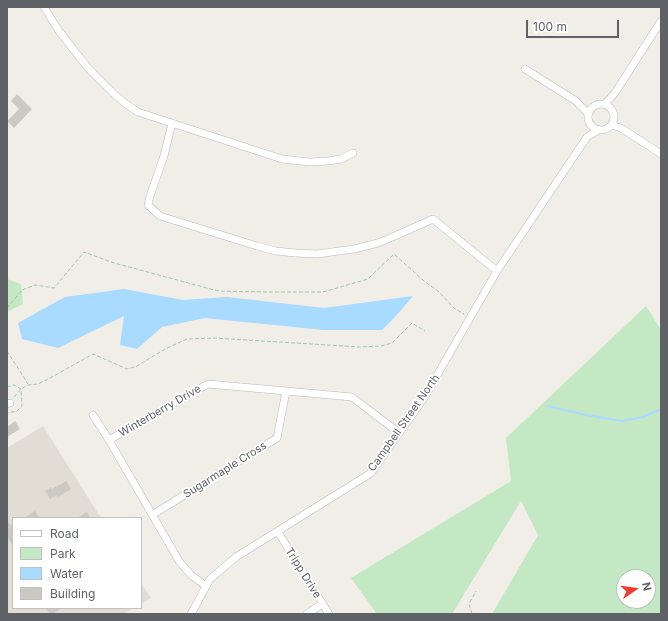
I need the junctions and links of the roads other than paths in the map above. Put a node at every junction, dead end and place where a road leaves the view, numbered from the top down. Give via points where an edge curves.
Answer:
1 (44, 7) edge
2 (661, 21) edge
3 (525, 69) dead end
4 (615, 93) junction
5 (576, 101) junction
6 (604, 104) junction
7 (594, 105) junction
8 (612, 109) junction
9 (588, 114) junction
10 (614, 118) junction
11 (172, 123) junction
12 (589, 124) junction
13 (611, 125) junction
14 (621, 128) junction
15 (599, 130) junction
16 (587, 137) junction
17 (353, 153) dead end
18 (661, 154) edge
19 (497, 271) junction
20 (286, 391) junction
21 (93, 415) dead end
22 (399, 433) junction
23 (110, 440) junction
24 (152, 515) junction
25 (278, 532) junction
26 (206, 586) junction
27 (322, 604) junction
28 (191, 614) edge
29 (307, 614) edge
30 (329, 614) edge

1 - 11 street via 88,68 115,95 138,112
2 - 4 street
3 - 5 street
4 - 6 street
4 - 8 street
5 - 7 street
5 - 9 street
6 - 7 street
6 - 8 street
7 - 9 street
8 - 10 street
9 - 12 street
10 - 13 street
10 - 14 street
11 - 17 street via 282,159 328,161 341,159
11 - 19 street via 148,205 160,216 258,246 317,254 378,243 434,219
12 - 15 street
12 - 16 street, Campbell Street North
13 - 14 street
13 - 15 street
14 - 18 street
15 - 16 street, Campbell Street North
16 - 19 street, Campbell Street North
19 - 22 street, Campbell Street North via 424,398
20 - 22 street, Winterberry Drive via 352,397
20 - 23 street, Winterberry Drive via 208,384
20 - 24 street, Sugarmaple Cross via 277,438
21 - 23 street
22 - 25 street, Campbell Street North via 371,473
23 - 24 street, Winterberry Drive
24 - 26 street, Winterberry Drive via 179,561 191,575
25 - 26 street, Campbell Street North via 236,557 210,579
25 - 27 street, Tripp Drive
26 - 28 street, Campbell Street North
27 - 29 street
27 - 30 street, Tripp Drive

